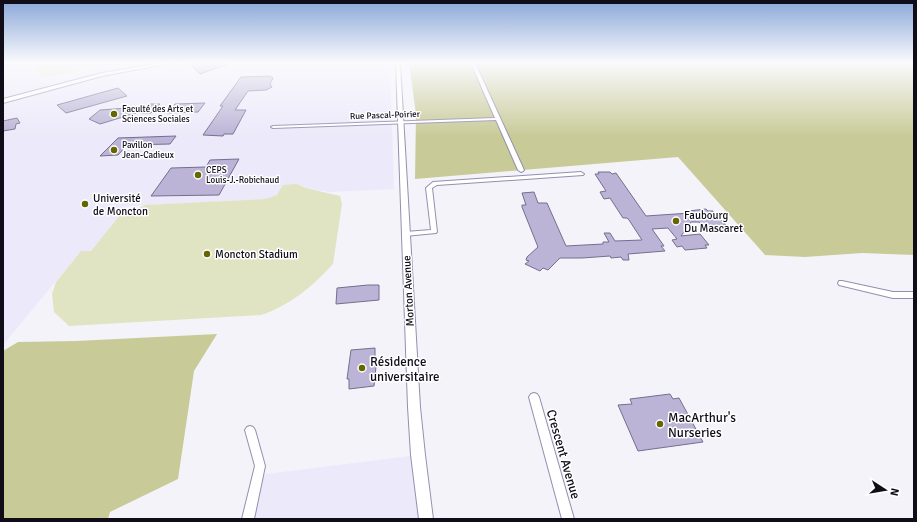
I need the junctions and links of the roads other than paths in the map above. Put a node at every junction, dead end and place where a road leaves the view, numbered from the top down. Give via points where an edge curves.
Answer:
1 (55, 87) edge
2 (398, 87) edge
3 (484, 87) edge
4 (3, 101) edge
5 (498, 119) junction
6 (399, 123) junction
7 (273, 127) dead end
8 (515, 172) junction
9 (581, 174) dead end
10 (405, 234) junction
11 (842, 283) dead end
12 (914, 295) edge
13 (534, 397) dead end
14 (250, 430) dead end
15 (248, 519) edge
16 (426, 519) edge
17 (568, 519) edge

1 - 4 street
2 - 6 street, Morton Avenue
3 - 5 street
5 - 6 street, Rue Pascal-Poirier
5 - 8 street
6 - 7 street, Rue Pascal-Poirier
6 - 10 street, Morton Avenue
8 - 9 street via 534,176
8 - 10 street via 432,184 429,188 434,232
10 - 16 street, Morton Avenue via 415,421
11 - 12 street via 893,295
13 - 17 street, Crescent Avenue
14 - 15 street via 260,466

